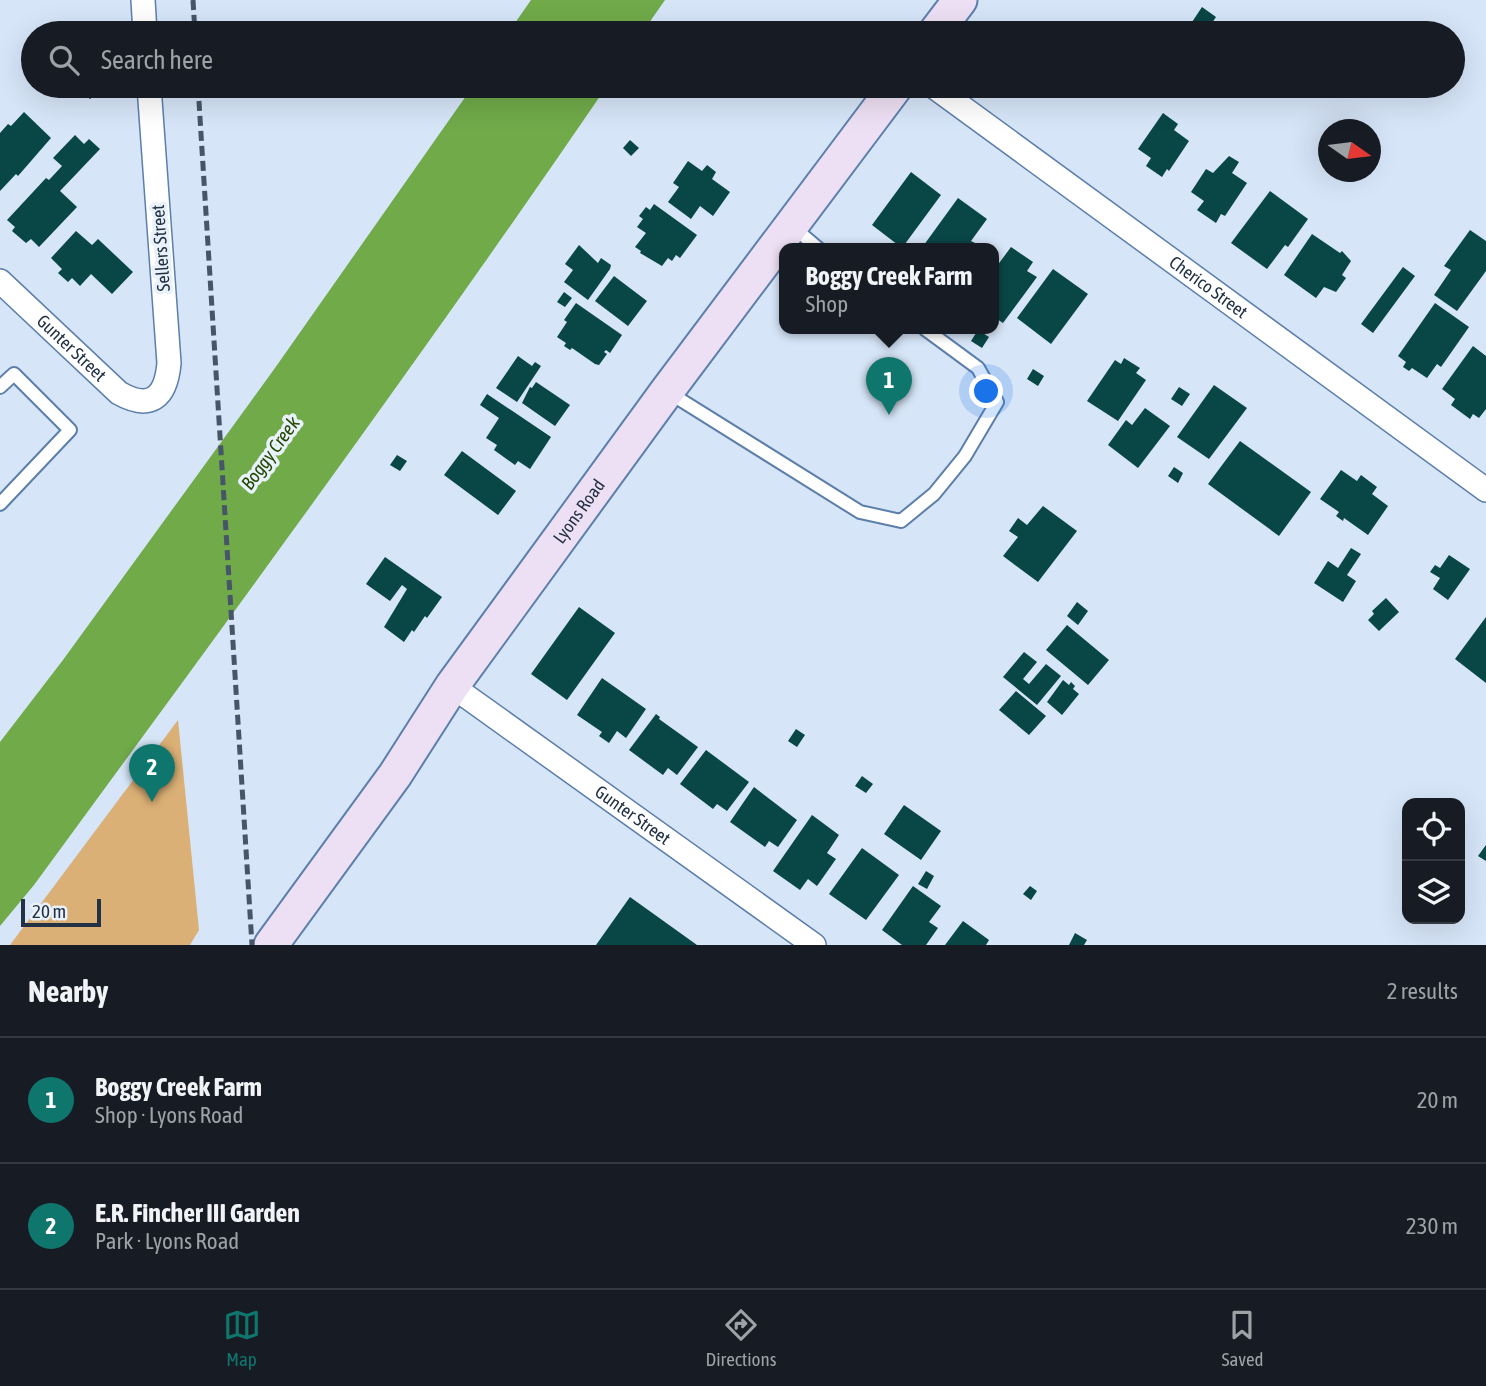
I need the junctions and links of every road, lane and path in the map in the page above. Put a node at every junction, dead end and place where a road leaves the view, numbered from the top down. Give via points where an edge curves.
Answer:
1 (143, 0) edge
2 (960, 0) edge
3 (144, 21) edge
4 (944, 21) edge
5 (150, 98) edge
6 (887, 98) edge
7 (949, 98) edge
8 (790, 225) junction
9 (812, 243) edge
10 (0, 281) edge
11 (932, 334) edge
12 (0, 387) edge
13 (667, 391) junction
14 (148, 402) joint
15 (1486, 489) edge
16 (0, 504) edge
17 (452, 686) junction
18 (271, 945) edge
19 (814, 945) edge

1 - 3 street
2 - 4 street
5 - 14 street, Sellers Street via 169,363 160,394
6 - 8 street, Lyons Road
7 - 15 street, Cherico Street
8 - 9 lane
8 - 13 street, Lyons Road
10 - 14 street, Gunter Street via 118,393
11 - 13 lane via 978,368 997,402 965,456 934,494 901,522 860,512
12 - 16 lane via 14,374 70,430
13 - 17 street, Lyons Road
17 - 18 street, Lyons Road via 396,775
17 - 19 street, Gunter Street

